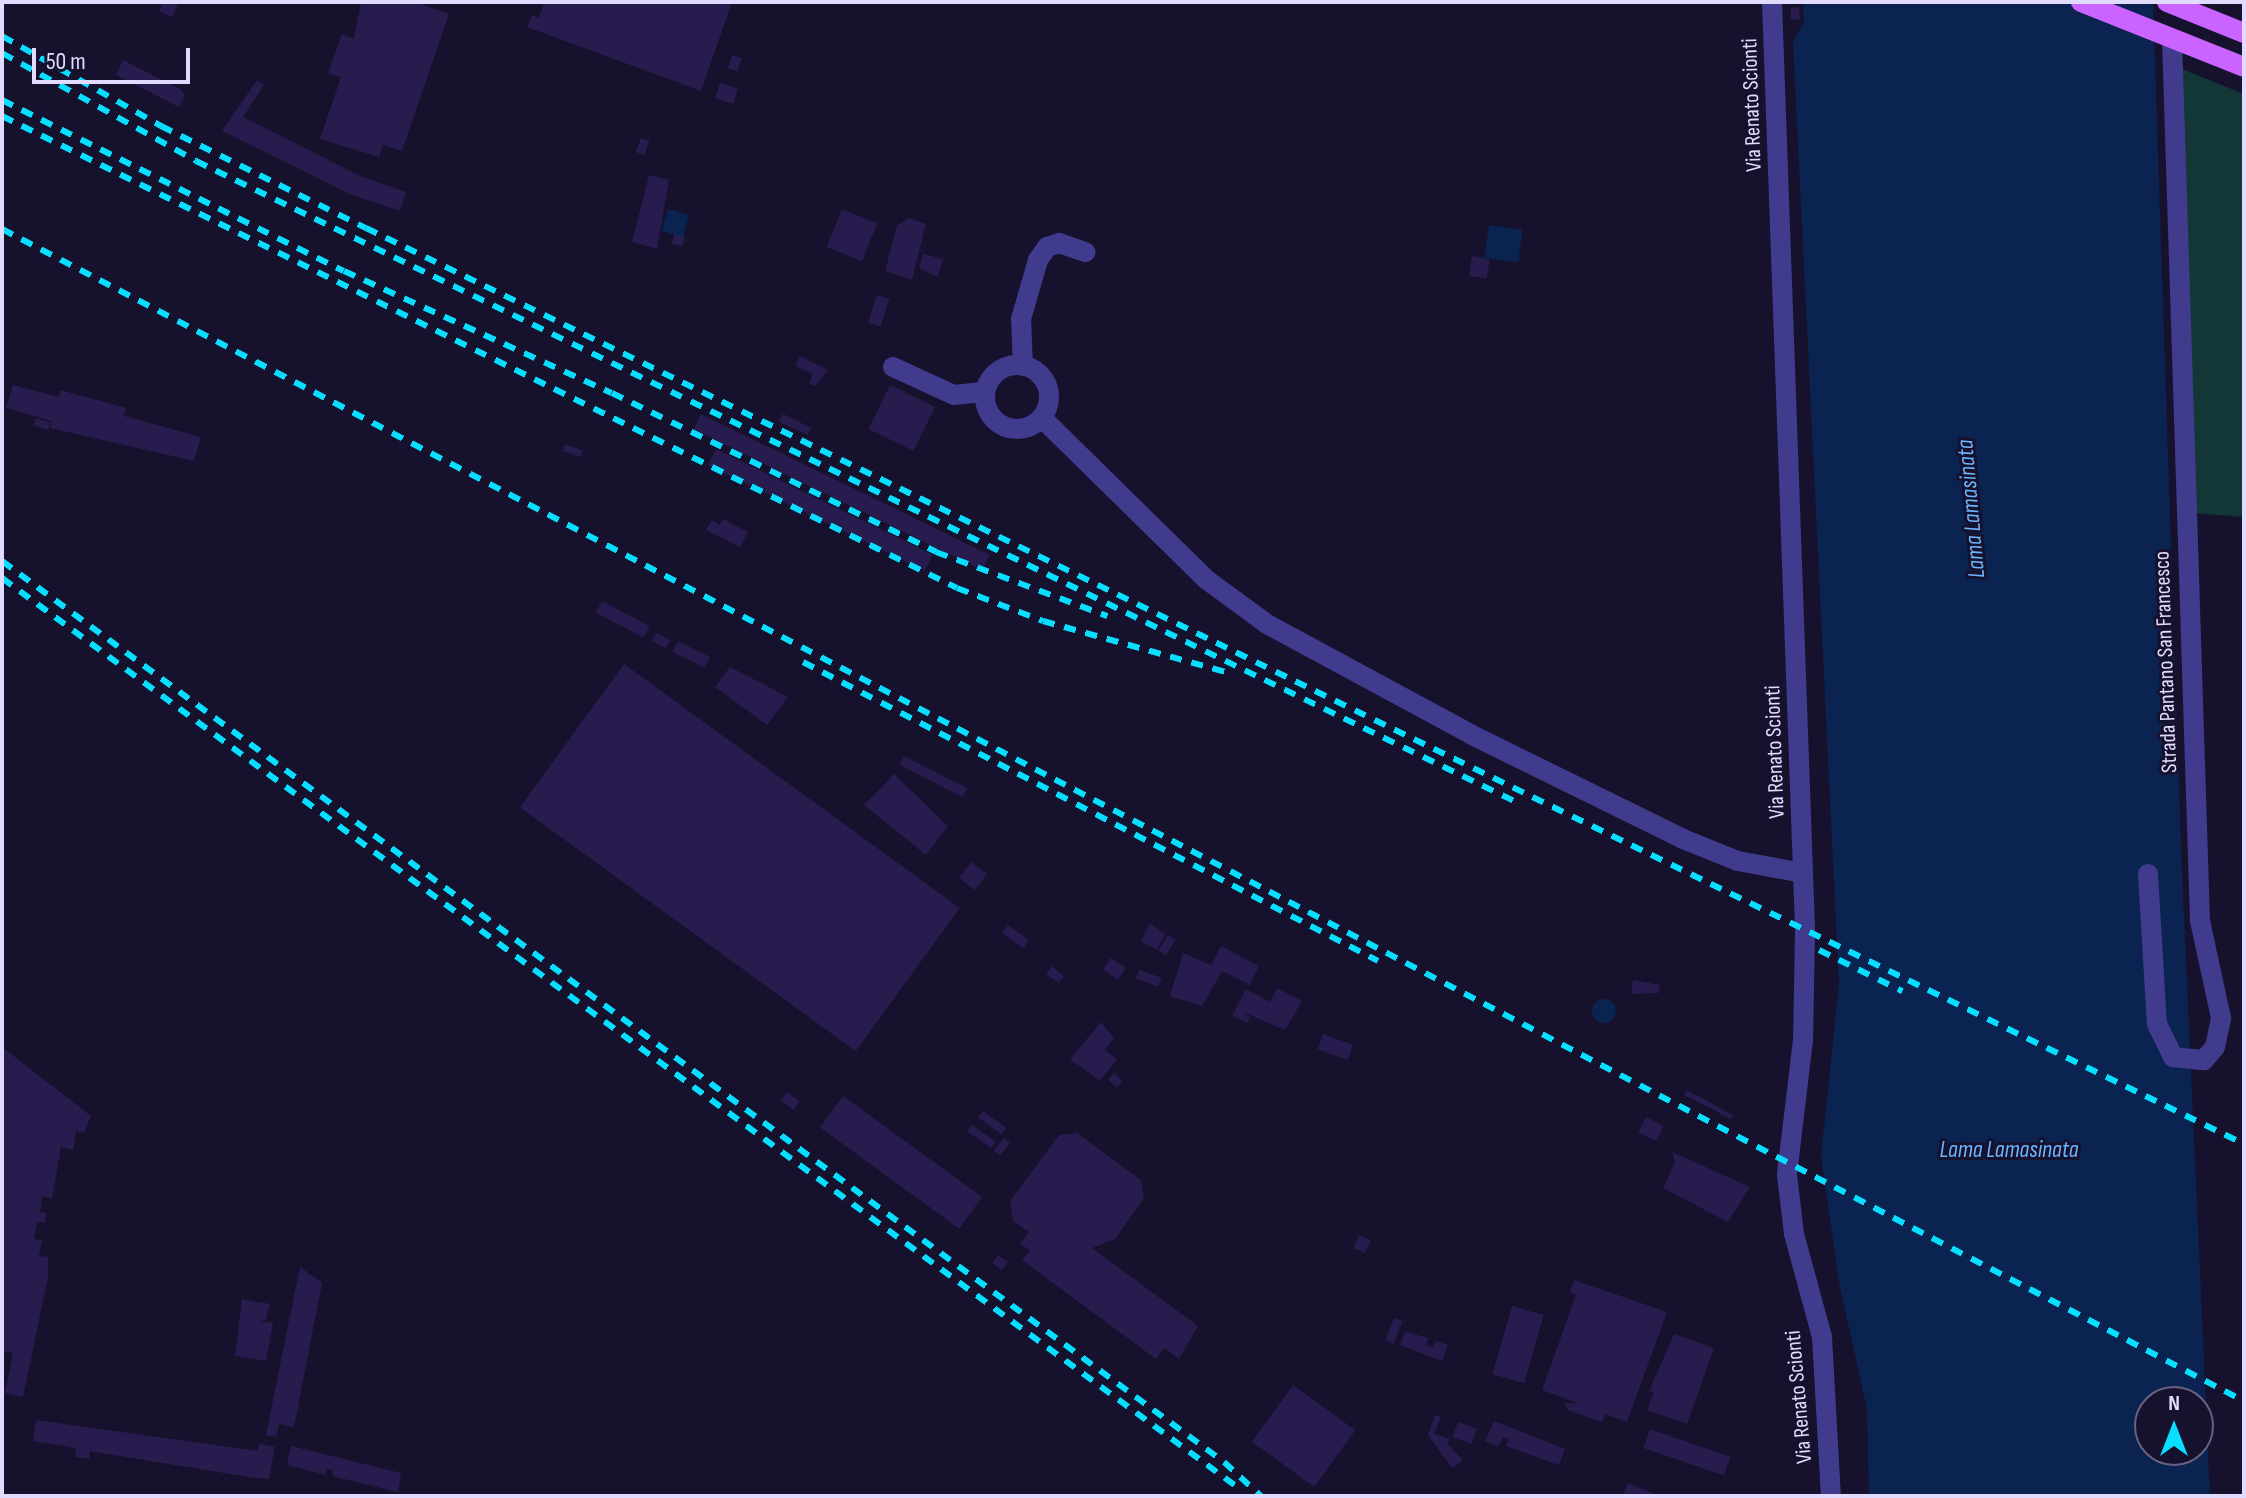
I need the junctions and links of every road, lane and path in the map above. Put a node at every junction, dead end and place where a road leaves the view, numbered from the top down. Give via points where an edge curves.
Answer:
1 (1772, 2) edge
2 (2081, 2) edge
3 (2172, 3) edge
4 (2244, 33) edge
5 (2172, 38) junction
6 (2244, 67) edge
7 (1085, 252) dead end
8 (1023, 366) junction
9 (893, 367) dead end
10 (985, 392) junction
11 (1042, 418) junction
12 (1803, 873) junction
13 (2148, 874) dead end
14 (1831, 1496) edge

1 - 12 street, Via Renato Scionti
2 - 5 main road
3 - 4 main road
5 - 6 main road
5 - 13 street, Strada Pantano San Francesco via 2199,905 2221,1018 2215,1047 2204,1060 2173,1057 2157,1024
7 - 8 street via 1059,243 1047,247 1038,260 1021,319
8 - 10 street via 994,374
8 - 11 street via 1047,386
9 - 10 street via 954,395
10 - 11 street via 988,412 1003,426 1022,429
11 - 12 street via 1207,580 1267,624 1472,735 1683,839 1738,861
12 - 14 street, Via Renato Scionti via 1803,1040 1787,1175 1794,1234 1822,1337

